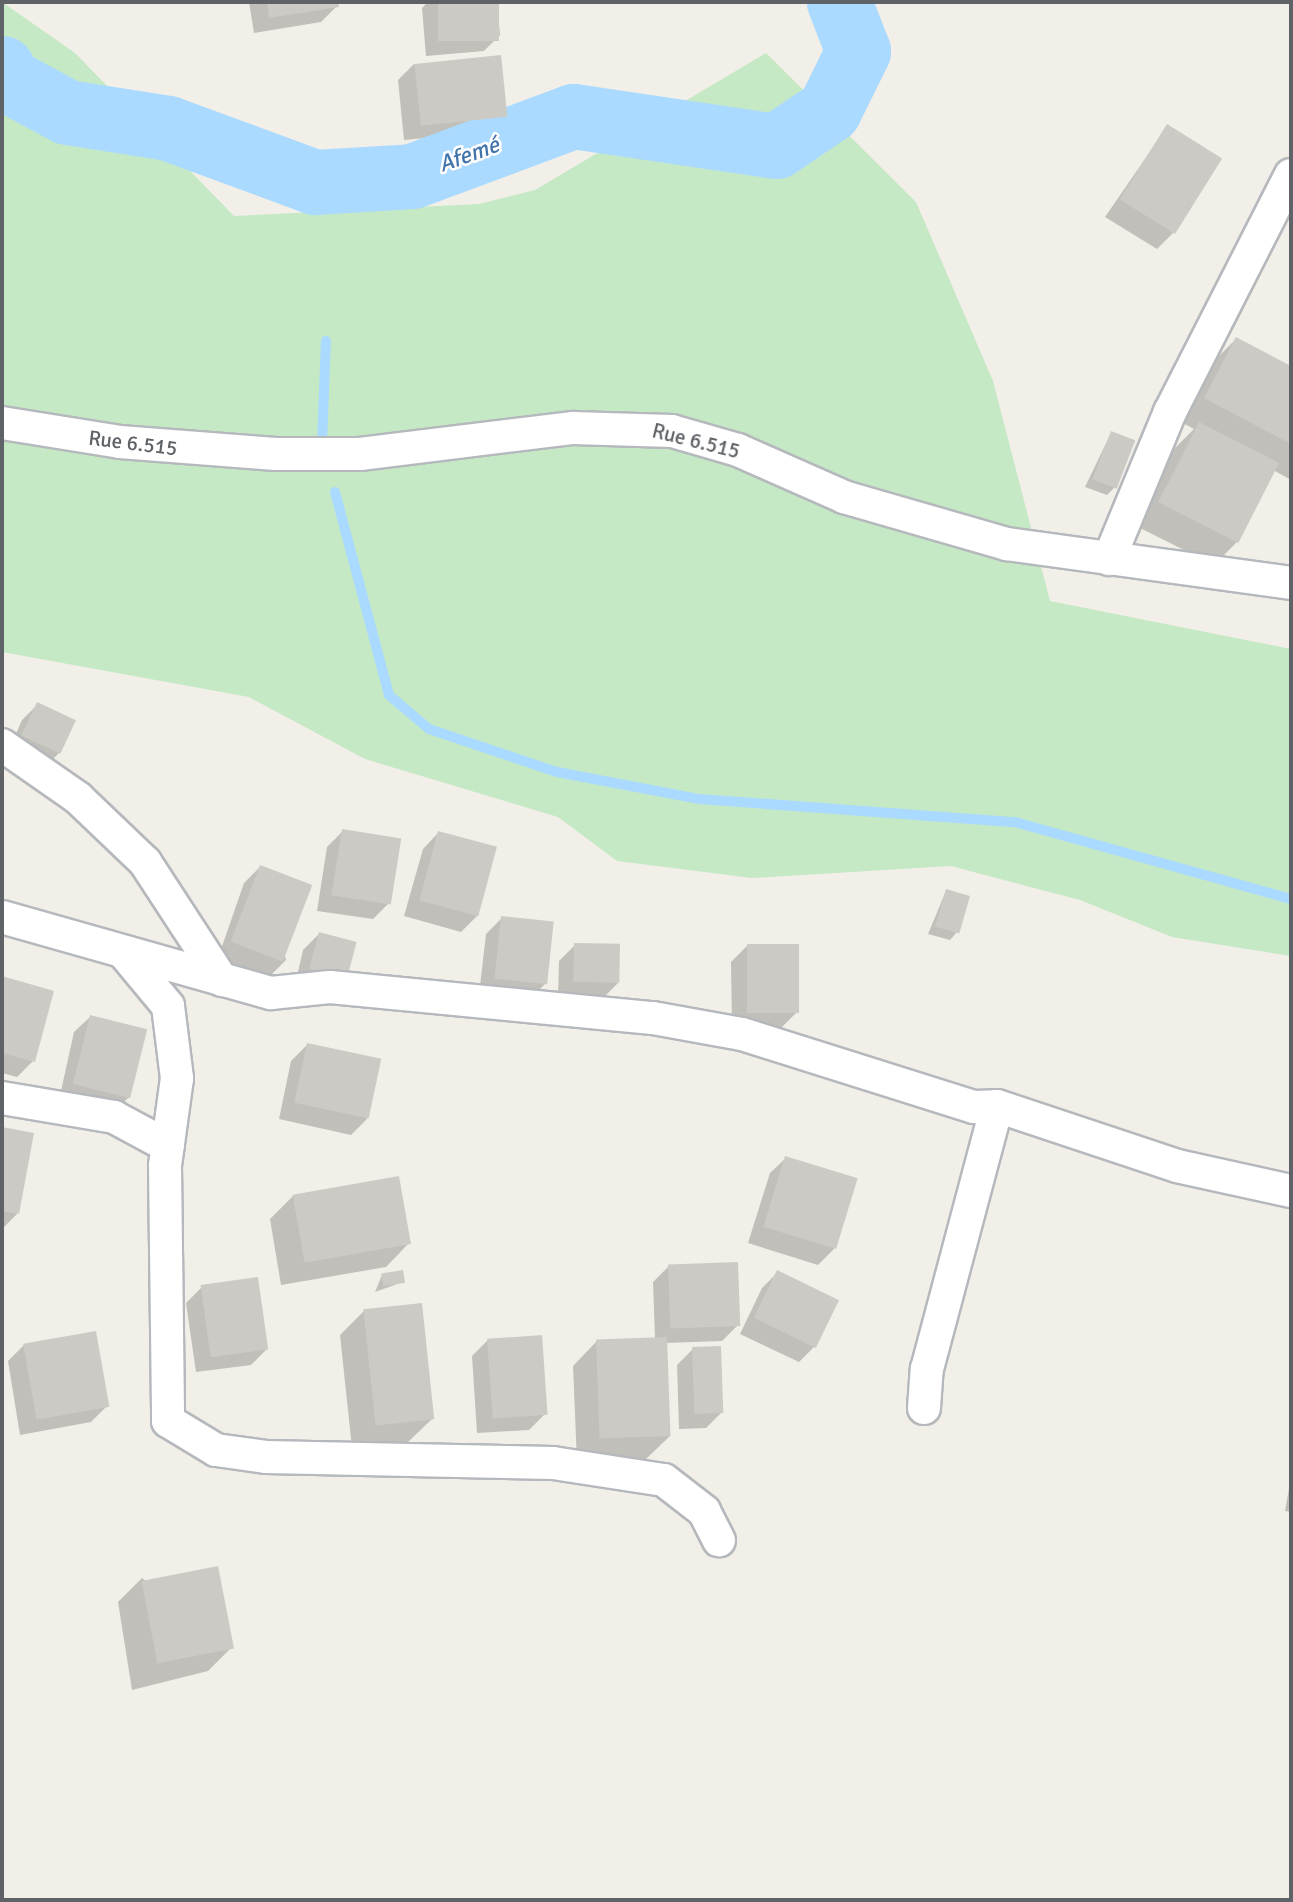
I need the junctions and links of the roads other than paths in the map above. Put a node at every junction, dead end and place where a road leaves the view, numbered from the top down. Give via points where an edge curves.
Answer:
1 (1291, 175) edge
2 (2, 423) edge
3 (1110, 559) junction
4 (1291, 583) edge
5 (2, 745) edge
6 (2, 917) edge
7 (124, 953) junction
8 (222, 979) junction
9 (2, 1098) edge
10 (997, 1106) junction
11 (168, 1146) junction
12 (1291, 1191) edge
13 (924, 1408) dead end
14 (719, 1540) dead end

1 - 3 street via 1170,412
2 - 3 street, Rue 6.515 via 132,444 276,454 360,454 573,428 672,431 939,528
3 - 4 street, Rue 6.515
5 - 8 street via 78,798 145,862
6 - 7 street
7 - 8 street
7 - 11 street via 168,1006 177,1078
8 - 10 street via 271,993 330,987 430,1002 653,1018 742,1034 974,1107
9 - 11 street via 114,1116
10 - 12 street via 1177,1166
10 - 13 street via 928,1369
11 - 14 street via 168,1421 216,1450 267,1457 553,1463 664,1480 704,1511

